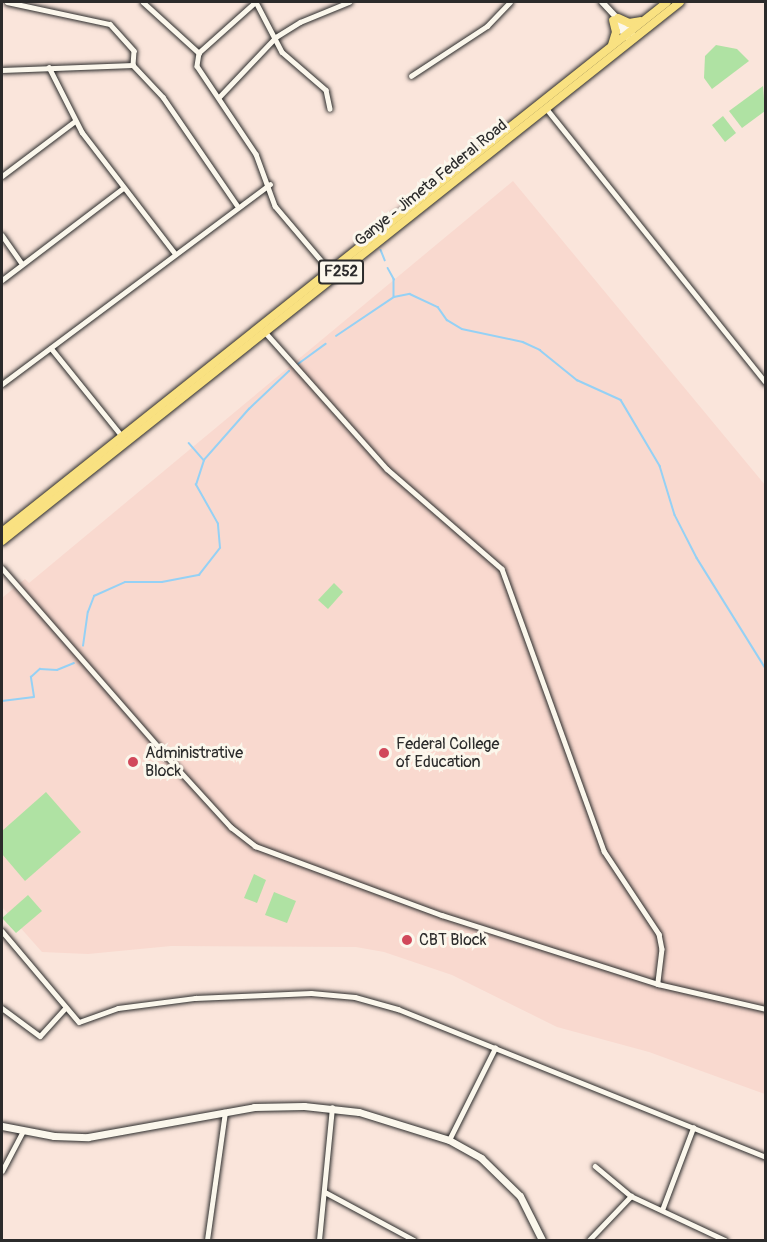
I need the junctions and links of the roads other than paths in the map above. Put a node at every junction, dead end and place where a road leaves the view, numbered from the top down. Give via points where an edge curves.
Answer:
1 (7, 2) edge
2 (143, 2) edge
3 (256, 2) edge
4 (350, 2) edge
5 (510, 2) edge
6 (602, 2) edge
7 (667, 2) edge
8 (680, 2) edge
9 (649, 16) junction
10 (616, 19) junction
11 (630, 36) junction
12 (276, 37) junction
13 (611, 46) junction
14 (199, 53) junction
15 (133, 65) junction
16 (49, 67) junction
17 (2, 70) edge
18 (411, 76) dead end
19 (220, 96) junction
20 (546, 108) junction
21 (330, 109) dead end
22 (75, 121) junction
23 (497, 142) junction
24 (2, 176) edge
25 (270, 184) junction
26 (123, 188) junction
27 (237, 205) junction
28 (2, 235) edge
29 (175, 253) junction
30 (21, 262) junction
31 (332, 274) junction
32 (2, 280) edge
33 (265, 332) junction
34 (51, 348) junction
35 (765, 382) edge
36 (2, 384) edge
37 (122, 436) junction
38 (2, 531) edge
39 (2, 541) edge
40 (2, 568) edge
41 (2, 931) edge
42 (658, 984) junction
43 (2, 1008) edge
44 (65, 1008) junction
45 (765, 1009) edge
46 (495, 1048) junction
47 (332, 1108) junction
48 (225, 1112) junction
49 (2, 1126) edge
50 (693, 1128) junction
51 (23, 1131) junction
52 (449, 1140) junction
53 (765, 1157) edge
54 (595, 1166) dead end
55 (2, 1171) edge
56 (325, 1192) junction
57 (631, 1196) junction
58 (662, 1210) junction
59 (207, 1240) edge
60 (319, 1240) edge
61 (414, 1240) edge
62 (542, 1240) edge
63 (589, 1240) edge
64 (725, 1240) edge

1 - 15 street via 110,24 134,51
2 - 14 street
3 - 12 street
3 - 14 street
4 - 12 street via 300,22
5 - 18 street via 487,26
6 - 10 street
7 - 9 main road, Ganye - Jimeta Federal Road / F252
8 - 11 main road, Ganye - Jimeta Federal Road / F252
9 - 10 main road via 633,23
9 - 11 main road, Ganye - Jimeta Federal Road / F252
10 - 11 street
10 - 13 main road
11 - 13 main road, Ganye - Jimeta Federal Road / F252
11 - 20 main road, Ganye - Jimeta Federal Road / F252
12 - 19 street
12 - 21 street via 282,52 326,90
13 - 23 main road, Ganye - Jimeta Federal Road / F252
14 - 19 street via 197,66
15 - 16 street
15 - 27 street via 163,97
16 - 17 street
16 - 22 street
19 - 25 street
20 - 23 main road, Ganye - Jimeta Federal Road / F252
20 - 35 street
22 - 24 street
22 - 26 street
23 - 31 main road, Ganye - Jimeta Federal Road / F252
25 - 27 street
25 - 31 street via 275,206
26 - 29 street
26 - 30 street
27 - 29 street
28 - 30 street
29 - 34 street
30 - 32 street
31 - 33 main road, Ganye - Jimeta Federal Road / F252
31 - 37 main road, Ganye - Jimeta Federal Road / F252
33 - 39 main road, Ganye - Jimeta Federal Road / F252
33 - 42 street via 387,469 502,569 604,851 659,934 662,949
34 - 36 street
34 - 37 street
37 - 38 main road, Ganye - Jimeta Federal Road / F252
40 - 42 street via 178,770 231,827 255,846 442,915
41 - 44 street
42 - 45 street
43 - 44 street via 40,1036
44 - 46 street via 79,1022 118,1008 195,998 311,993 355,997 398,1009
46 - 50 street
46 - 52 street
47 - 48 main road via 268,1106
47 - 52 main road via 392,1120
47 - 56 street
48 - 51 main road via 88,1137
48 - 59 street
49 - 51 main road
50 - 53 street
50 - 58 street
51 - 55 street
52 - 62 main road via 481,1158 507,1180 525,1202
54 - 57 street
56 - 60 street
56 - 61 street
57 - 58 street
57 - 63 street
58 - 64 street

